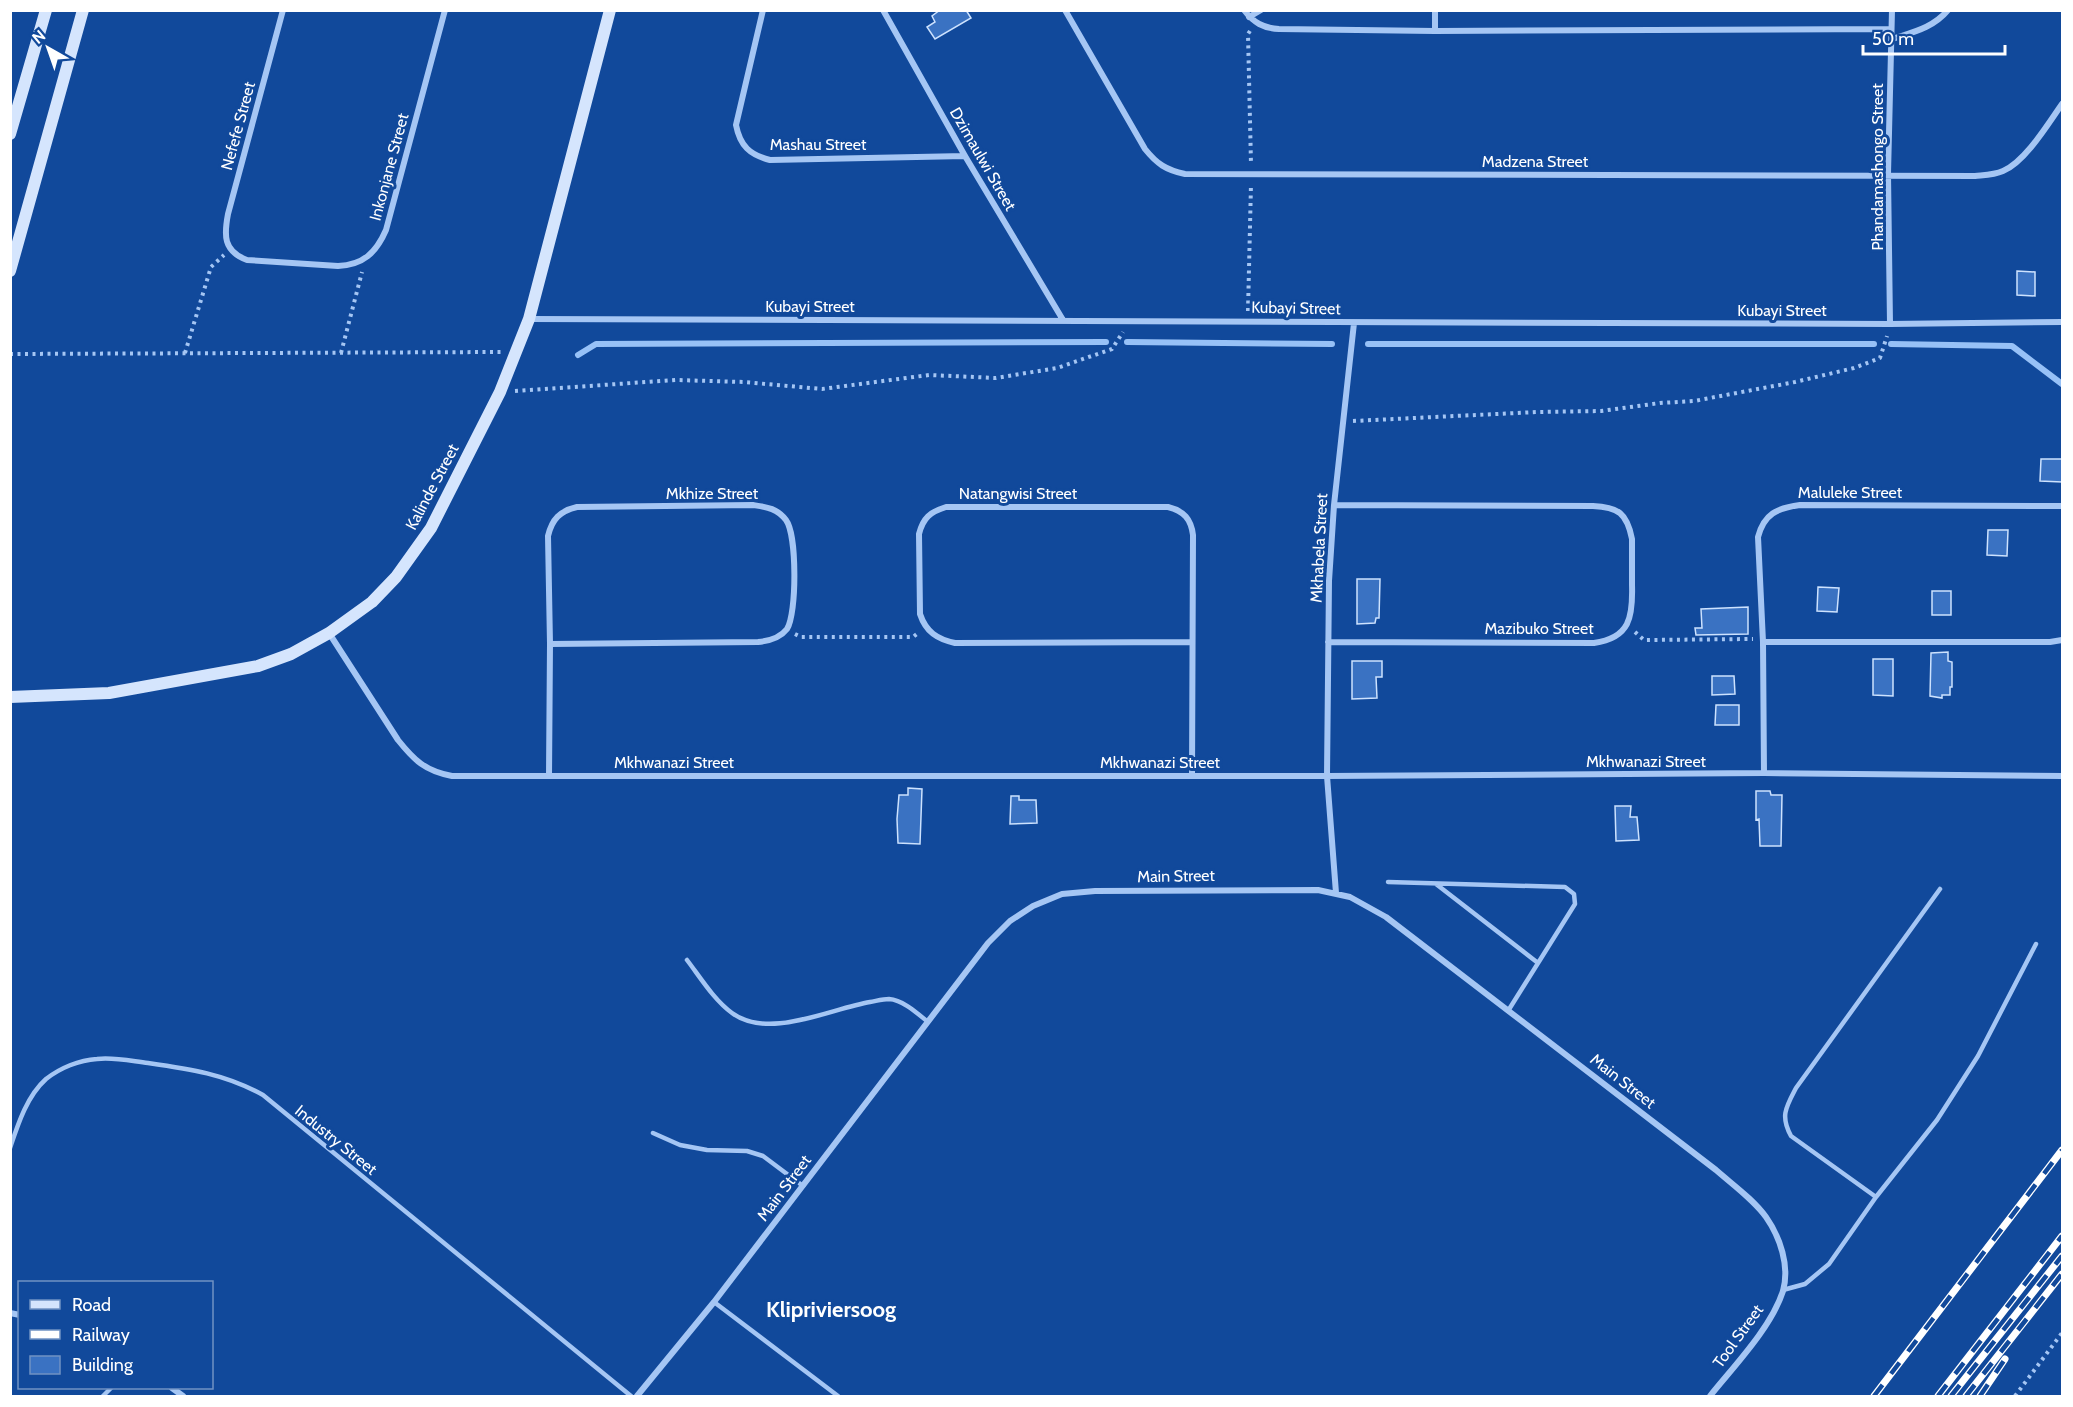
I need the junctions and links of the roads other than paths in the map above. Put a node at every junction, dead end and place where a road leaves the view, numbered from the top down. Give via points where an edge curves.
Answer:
1 (46, 10) edge
2 (82, 10) edge
3 (283, 10) edge
4 (445, 10) edge
5 (610, 10) edge
6 (763, 10) edge
7 (883, 10) edge
8 (1065, 10) edge
9 (1244, 10) edge
10 (1261, 10) edge
11 (1435, 10) edge
12 (1892, 10) edge
13 (1948, 10) edge
14 (1249, 17) junction
15 (1891, 29) junction
16 (1436, 31) junction
17 (1892, 39) junction
18 (2062, 104) edge
19 (10, 134) edge
20 (965, 156) junction
21 (1888, 174) junction
22 (363, 260) joint
23 (10, 271) edge
24 (529, 319) junction
25 (1063, 320) junction
26 (2062, 322) edge
27 (1354, 323) junction
28 (1890, 324) junction
29 (1334, 505) junction
30 (2062, 507) edge
31 (329, 633) junction
32 (2062, 640) edge
33 (1763, 641) junction
34 (1192, 642) junction
35 (1328, 642) junction
36 (550, 644) junction
37 (10, 697) edge
38 (1764, 773) junction
39 (549, 776) junction
40 (1192, 776) junction
41 (1327, 776) junction
42 (2062, 776) edge
43 (1388, 882) dead end
44 (1436, 884) junction
45 (1940, 889) dead end
46 (1336, 893) junction
47 (2037, 944) dead end
48 (687, 960) dead end
49 (1538, 963) junction
50 (1508, 1011) junction
51 (928, 1022) junction
52 (653, 1133) dead end
53 (10, 1148) edge
54 (803, 1186) junction
55 (1876, 1197) junction
56 (1783, 1290) junction
57 (714, 1302) junction
58 (631, 1396) edge
59 (637, 1396) edge
60 (838, 1396) edge
61 (1710, 1396) edge

1 - 19 street
2 - 23 street
3 - 22 street, Nefefe Street via 228,214 226,240 238,257 256,262 338,266
4 - 22 street, Inkonjane Street via 386,230 376,248
5 - 24 street, Kalinde Street
6 - 20 street, Mashau Street via 736,125 738,138 747,150 770,160
7 - 20 street, Dzimaulwi Street
8 - 21 street, Madzena Street via 1145,148 1156,163 1185,174
9 - 14 street
10 - 14 street
11 - 16 street
12 - 15 street, Phandamashongo Street
13 - 17 street via 1921,31
14 - 16 street via 1255,23 1279,29
15 - 16 street
15 - 17 street, Phandamashongo Street
17 - 21 street, Phandamashongo Street
18 - 21 street, Madzena Street via 2017,162 2005,170 1975,176
20 - 25 street, Dzimaulwi Street
21 - 28 street, Phandamashongo Street
24 - 25 street, Kubayi Street
24 - 31 street, Kalinde Street via 500,392 431,528 396,577 372,602
25 - 27 street, Kubayi Street
26 - 28 street, Kubayi Street
27 - 28 street, Kubayi Street
27 - 29 street, Mkhabela Street
29 - 35 street, Mkhabela Street
29 - 35 street, Mazibuko Street via 1612,508 1626,519 1632,539 1633,609 1620,634 1594,643
30 - 33 street, Maluleke Street via 1778,509 1761,525 1758,537
31 - 37 street, Kalinde Street via 291,654 258,666 109,693
31 - 39 street, Mkhwanazi Street via 398,740 421,765 452,776
32 - 33 street
33 - 38 street, Maluleke Street
34 - 34 street, Natangwisi Street via 1193,535 1188,518 1178,509 946,507 927,515 921,524 920,614 927,628 940,639 956,643
34 - 40 street, Natangwisi Street
35 - 41 street, Mkhabela Street
36 - 36 street, Mkhize Street via 548,536 557,515 567,509 753,505 778,512 792,531 793,610 786,630 778,637 758,642
36 - 39 street, Mkhize Street
38 - 41 street, Mkhwanazi Street
38 - 42 street, Mkhwanazi Street
39 - 40 street, Mkhwanazi Street
40 - 41 street, Mkhwanazi Street
41 - 46 street, Mkhabela Street
43 - 44 lane
44 - 49 lane
44 - 49 lane via 1565,887 1574,894 1575,904
45 - 55 lane via 1786,1107 1784,1124 1791,1136
46 - 50 street, Main Street via 1368,905 1386,917
46 - 51 street, Main Street via 1278,888 1062,894 1010,921 988,943
47 - 55 lane via 1959,1087
48 - 51 lane via 731,1012 757,1024 773,1025 890,999
49 - 50 lane
50 - 56 street, Main Street via 1747,1197 1766,1217 1778,1239 1785,1263
51 - 54 street, Main Street
52 - 54 lane via 680,1145 763,1156
53 - 58 lane, Industry Street via 28,1102 46,1080 69,1065 117,1059 190,1069 241,1082 263,1095
54 - 57 street, Main Street
55 - 56 lane via 1829,1264 1804,1284
56 - 61 street, Tool Street via 1756,1338
57 - 59 street, Main Street
57 - 60 lane

